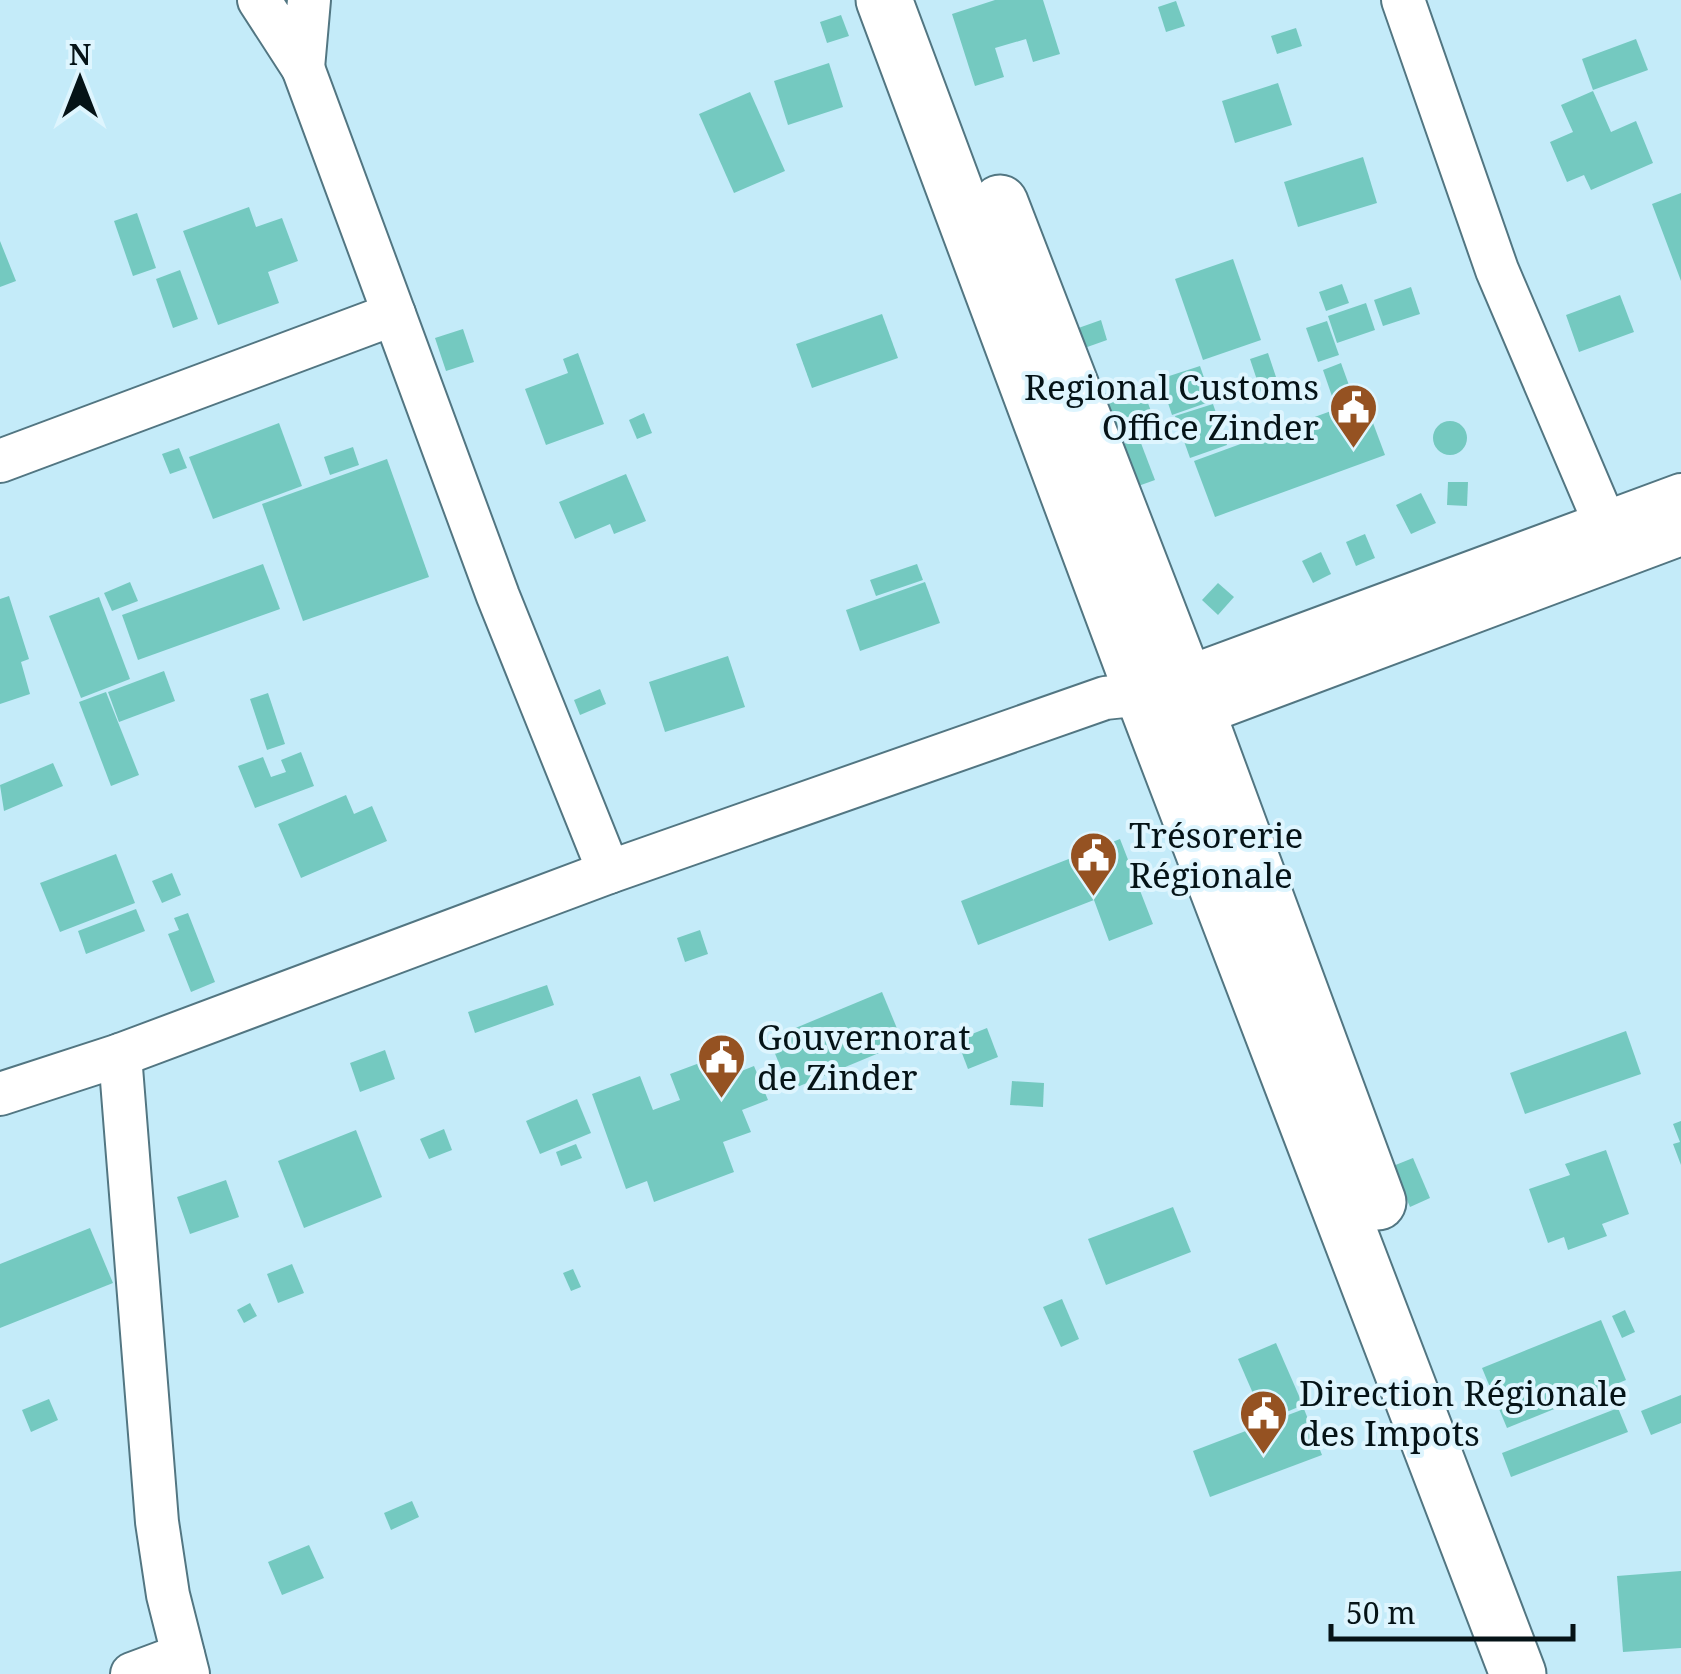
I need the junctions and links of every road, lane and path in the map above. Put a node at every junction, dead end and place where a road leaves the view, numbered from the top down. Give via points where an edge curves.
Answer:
1 (259, 0) edge
2 (309, 0) edge
3 (884, 0) edge
4 (920, 0) edge
5 (1403, 0) edge
6 (303, 68) junction
7 (394, 314) junction
8 (0, 461) edge
9 (1681, 494) edge
10 (1604, 521) junction
11 (1681, 534) edge
12 (1158, 703) junction
13 (610, 872) junction
14 (120, 1055) junction
15 (0, 1094) edge
16 (1506, 1595) junction
17 (186, 1665) edge
18 (132, 1674) edge
19 (1518, 1674) edge
20 (1553, 1674) edge

1 - 6 street
2 - 6 street
3 - 12 highway
4 - 12 highway
5 - 10 street via 1497,270
6 - 7 street
7 - 8 street
7 - 13 street
9 - 10 street
10 - 12 street
11 - 12 street
12 - 13 street
12 - 16 highway
13 - 14 street
14 - 15 street
14 - 17 street via 157,1522
16 - 19 highway
16 - 20 highway
17 - 18 street

